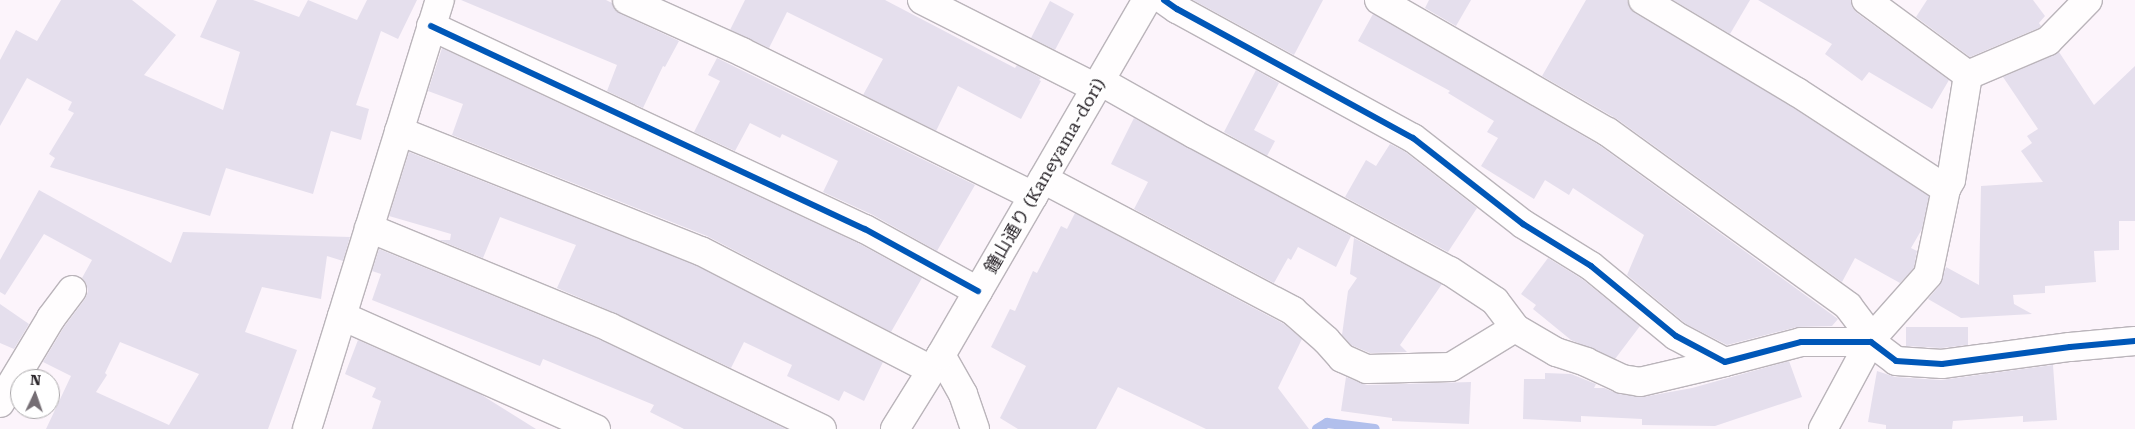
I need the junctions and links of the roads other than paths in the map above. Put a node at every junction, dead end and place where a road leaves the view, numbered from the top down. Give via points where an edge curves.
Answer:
1 (440, 0) edge
2 (626, 0) edge
3 (922, 0) edge
4 (1147, 0) edge
5 (1164, 0) edge
6 (1379, 0) edge
7 (1643, 0) edge
8 (1866, 0) edge
9 (2078, 3) edge
10 (431, 26) junction
11 (1968, 75) junction
12 (1098, 84) junction
13 (399, 131) junction
14 (1038, 188) junction
15 (1946, 189) junction
16 (369, 228) junction
17 (72, 290) dead end
18 (978, 291) junction
19 (342, 316) junction
20 (1515, 328) junction
21 (1872, 340) junction
22 (2135, 341) edge
23 (935, 362) junction
24 (1725, 362) junction
25 (0, 404) edge
26 (307, 429) edge
27 (596, 429) edge
28 (822, 429) edge
29 (895, 429) edge
30 (975, 429) edge
31 (1823, 429) edge

1 - 10 street
2 - 14 street
3 - 12 street
4 - 12 street, 鐘山通り (Kaneyama-dori)
5 - 24 street via 1414,138 1524,224 1591,266 1676,336
6 - 21 street via 1608,132 1848,306
7 - 15 street via 1797,92
8 - 11 street
9 - 11 street via 2048,41
10 - 13 street
10 - 18 street via 865,229
11 - 15 street via 1951,180
12 - 14 street, 鐘山通り (Kaneyama-dori)
12 - 20 street via 1450,271 1495,301
13 - 16 street
13 - 23 street via 701,251
14 - 18 street, 鐘山通り (Kaneyama-dori)
14 - 20 street via 1293,311 1342,358 1367,369 1451,367
15 - 21 street via 1928,275
16 - 19 street
16 - 28 street via 609,327
17 - 25 street
18 - 23 street, 鐘山通り (Kaneyama-dori)
19 - 26 street
19 - 27 street
20 - 24 street via 1556,352 1622,379 1640,382
21 - 22 street via 1896,360 1942,364
21 - 24 street via 1801,342
21 - 31 street
23 - 29 street, 鐘山通り (Kaneyama-dori)
23 - 30 street via 963,394

